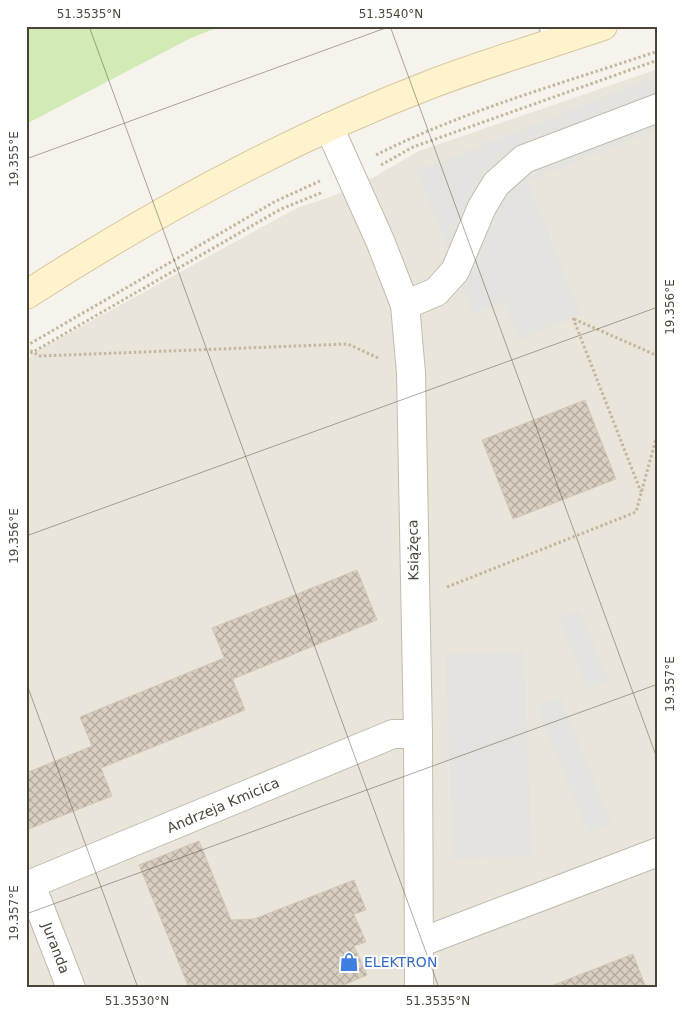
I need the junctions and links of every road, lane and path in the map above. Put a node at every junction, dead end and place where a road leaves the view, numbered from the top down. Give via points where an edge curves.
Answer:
1 (603, 26) edge
2 (550, 35) edge
3 (658, 51) edge
4 (658, 60) edge
5 (658, 108) edge
6 (329, 127) junction
7 (371, 158) dead end
8 (376, 168) dead end
9 (323, 180) dead end
10 (325, 191) dead end
11 (26, 295) edge
12 (405, 305) junction
13 (26, 347) edge
14 (32, 352) junction
15 (26, 356) edge
16 (658, 356) edge
17 (411, 374) junction
18 (658, 431) edge
19 (641, 492) junction
20 (414, 600) junction
21 (418, 734) junction
22 (658, 852) edge
23 (29, 886) edge
24 (419, 942) junction
25 (71, 988) edge
26 (419, 988) edge

1 - 2 street
2 - 6 street
3 - 7 path via 472,114 403,141
4 - 8 path via 413,146
5 - 12 street via 524,160 496,184 482,206 455,271 436,292
6 - 11 street via 213,182
6 - 12 street, Książęca
9 - 13 path via 276,201
10 - 14 path via 281,209
12 - 17 street, Książęca
13 - 14 path
14 - 15 path
14 - 17 path via 40,356 348,344
16 - 19 path via 573,318
17 - 20 street, Książęca
18 - 19 path
19 - 20 path via 636,512
20 - 21 street, Książęca
21 - 23 street, Andrzeja Kmicica via 393,734
21 - 24 street, Książęca
22 - 24 street
23 - 25 street, Juranda
24 - 26 street, Książęca

